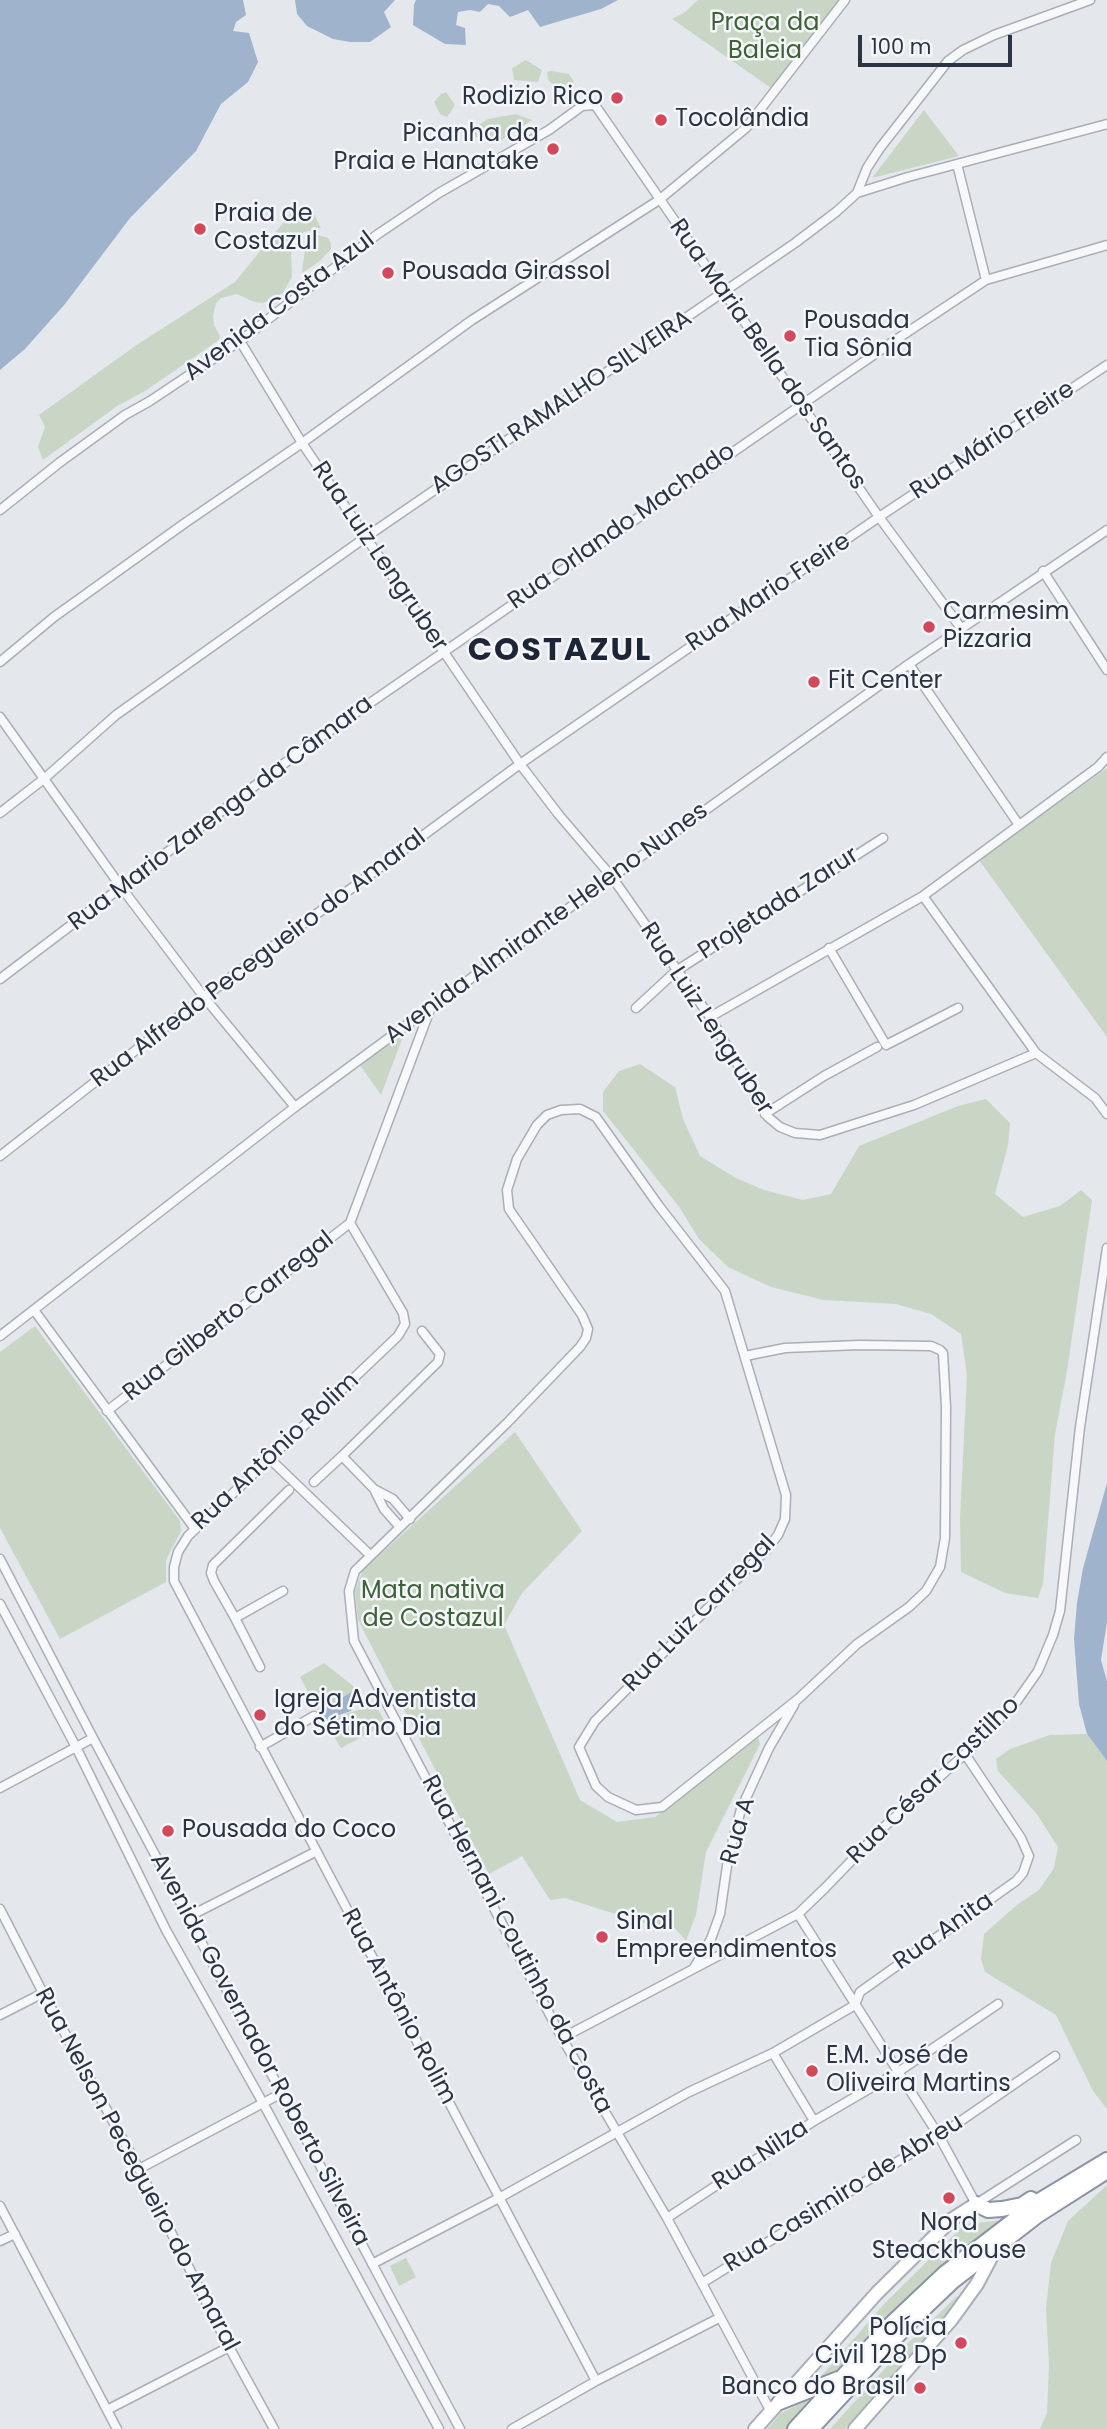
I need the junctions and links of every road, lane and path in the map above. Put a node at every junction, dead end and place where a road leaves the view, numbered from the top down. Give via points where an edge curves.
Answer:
1 (845, 0) edge
2 (1090, 0) edge
3 (568, 116) joint
4 (1107, 124) edge
5 (957, 164) junction
6 (857, 193) junction
7 (659, 200) junction
8 (1107, 245) edge
9 (986, 280) junction
10 (723, 293) junction
11 (240, 341) junction
12 (1107, 365) edge
13 (800, 404) junction
14 (302, 443) junction
15 (0, 510) edge
16 (879, 517) junction
17 (1107, 530) edge
18 (366, 537) junction
19 (1043, 571) junction
20 (961, 628) junction
21 (444, 651) junction
22 (0, 662) edge
23 (909, 664) junction
24 (1107, 670) edge
25 (0, 717) edge
26 (1107, 757) edge
27 (520, 764) junction
28 (45, 778) junction
29 (0, 813) edge
30 (1019, 825) junction
31 (883, 838) dead end
32 (612, 877) junction
33 (121, 887) junction
34 (923, 896) junction
35 (829, 948) junction
36 (676, 971) junction
37 (0, 979) edge
38 (204, 997) junction
39 (431, 1007) junction
40 (636, 1008) dead end
41 (958, 1009) dead end
42 (710, 1017) junction
43 (877, 1048) dead end
44 (1036, 1053) junction
45 (295, 1107) junction
46 (765, 1114) junction
47 (1107, 1114) edge
48 (0, 1156) edge
49 (351, 1223) junction
50 (1107, 1248) edge
51 (34, 1310) junction
52 (422, 1331) dead end
53 (0, 1336) edge
54 (744, 1356) junction
55 (754, 1388) joint
56 (107, 1411) junction
57 (342, 1457) junction
58 (270, 1459) junction
59 (314, 1482) dead end
60 (374, 1489) junction
61 (289, 1490) dead end
62 (410, 1519) junction
63 (400, 1527) junction
64 (195, 1529) junction
65 (370, 1555) junction
66 (0, 1559) edge
67 (283, 1591) dead end
68 (0, 1604) edge
69 (235, 1618) junction
70 (260, 1667) dead end
71 (798, 1699) junction
72 (314, 1716) dead end
73 (93, 1738) junction
74 (76, 1747) junction
75 (260, 1747) junction
76 (965, 1754) junction
77 (0, 1788) edge
78 (316, 1852) junction
79 (0, 1909) edge
80 (798, 1914) junction
81 (188, 1917) junction
82 (694, 1968) junction
83 (43, 1993) junction
84 (998, 2004) dead end
85 (855, 2005) junction
86 (0, 2015) edge
87 (562, 2038) junction
88 (773, 2053) junction
89 (1055, 2056) dead end
90 (898, 2072) junction
91 (282, 2093) junction
92 (263, 2103) junction
93 (814, 2121) junction
94 (618, 2131) junction
95 (939, 2136) junction
96 (1076, 2140) dead end
97 (1107, 2160) edge
98 (139, 2169) junction
99 (1107, 2171) edge
100 (1070, 2181) junction
101 (499, 2198) junction
102 (976, 2204) junction
103 (0, 2206) edge
104 (667, 2218) junction
105 (15, 2234) junction
106 (0, 2241) edge
107 (997, 2247) junction
108 (372, 2263) junction
109 (953, 2281) junction
110 (702, 2283) junction
111 (973, 2291) junction
112 (719, 2318) junction
113 (229, 2347) junction
114 (839, 2378) junction
115 (596, 2381) junction
116 (776, 2407) junction
117 (107, 2410) junction
118 (816, 2425) edge
119 (117, 2429) edge
120 (274, 2429) edge
121 (439, 2429) edge
122 (460, 2429) edge
123 (512, 2429) edge
124 (755, 2429) edge
125 (795, 2429) edge
126 (855, 2429) edge

1 - 7 street via 747,128
2 - 6 street via 994,35 948,61 880,148
3 - 7 street, Rua Maria Bella dos Santos via 582,106 595,105
3 - 11 street, Avenida Costa Azul via 378,234
4 - 5 street
5 - 6 street
5 - 9 street
6 - 10 street, AGOSTI RAMALHO SILVEIRA
7 - 10 street, Rua Maria Bella dos Santos
7 - 14 street via 472,320
8 - 9 street, Rua Orlando Machado
9 - 13 street, Rua Orlando Machado
10 - 13 street, Rua Maria Bella dos Santos
10 - 18 street, AGOSTI RAMALHO SILVEIRA
11 - 14 street, Rua Luiz Lengruber
11 - 15 street, Avenida Costa Azul via 125,415
12 - 16 street, Rua Mário Freire
13 - 16 street, Rua Maria Bella dos Santos
13 - 21 street, Rua Orlando Machado
14 - 18 street, Rua Luiz Lengruber
14 - 22 street via 54,617
16 - 20 street, Rua Maria Bella dos Santos
16 - 27 street, Rua Mario Freire
17 - 19 street, Avenida Almirante Heleno Nunes
18 - 21 street, Rua Luiz Lengruber
18 - 28 street, AGOSTI RAMALHO SILVEIRA via 116,715
19 - 20 street, Avenida Almirante Heleno Nunes
19 - 24 street
20 - 23 street, Avenida Almirante Heleno Nunes
21 - 27 street, Rua Luiz Lengruber
21 - 33 street, Rua Mario Zarenga da Câmara via 302,750
23 - 30 street
23 - 32 street, Avenida Almirante Heleno Nunes
25 - 28 street
26 - 30 street
27 - 32 street, Rua Luiz Lengruber
27 - 38 street, Rua Alfredo Pecegueiro do Amaral
28 - 29 street, AGOSTI RAMALHO SILVEIRA
28 - 33 street
30 - 34 street
31 - 36 street, Projetada Zarur
32 - 36 street, Rua Luiz Lengruber
32 - 39 street, Avenida Almirante Heleno Nunes
33 - 37 street, Rua Mario Zarenga da Câmara
33 - 38 street
34 - 35 street
34 - 44 street
35 - 41 street via 887,1045
35 - 42 street
36 - 40 street, Projetada Zarur
36 - 42 street, Rua Luiz Lengruber
38 - 45 street
38 - 48 street, Rua Alfredo Pecegueiro do Amaral
39 - 45 street, Avenida Almirante Heleno Nunes
39 - 49 street
42 - 46 street, Rua Luiz Lengruber
43 - 46 street
44 - 46 street, Rua Luiz Lengruber via 914,1105 820,1135 795,1133
44 - 47 street via 1095,1098
45 - 51 street, Avenida Almirante Heleno Nunes
49 - 56 street, Rua Gilberto Carregal
49 - 58 street, Rua Antônio Rolim via 405,1324 398,1336
50 - 76 street, Rua César Castilho via 1060,1611 1038,1671 1017,1702
51 - 53 street, Avenida Almirante Heleno Nunes
51 - 56 street
52 - 57 street via 440,1354 438,1362
54 - 55 street, Rua Hernani Coutinho da Costa
54 - 62 street, Rua Hernani Coutinho da Costa via 725,1292 596,1116 580,1109 547,1115 517,1159 507,1190 509,1209 582,1315 588,1329 586,1338
54 - 71 street via 785,1348 859,1345 931,1346 943,1353 946,1525 940,1567 926,1591 909,1607 857,1644
55 - 71 street, Rua Luiz Carregal via 786,1495 785,1519 778,1535 595,1721 579,1747 596,1786 608,1797 636,1810 662,1807
56 - 64 street
57 - 59 street
57 - 60 street
58 - 64 street, Rua Antônio Rolim
58 - 65 street
60 - 62 street via 393,1499
60 - 63 street
61 - 69 street via 213,1565 214,1581
62 - 63 street, Rua Hernani Coutinho da Costa
63 - 65 street, Rua Hernani Coutinho da Costa
64 - 75 street, Rua Antônio Rolim via 178,1552 174,1581
65 - 87 street, Rua Hernani Coutinho da Costa via 355,1571 349,1591 354,1641
66 - 73 street, Avenida Governador Roberto Silveira
67 - 69 street
68 - 74 street, Avenida Governador Roberto Silveira
69 - 70 street
71 - 82 street, Rua A via 741,1809 720,1914
72 - 75 street
73 - 74 street
73 - 81 street, Avenida Governador Roberto Silveira
74 - 77 street
74 - 92 street, Avenida Governador Roberto Silveira via 166,1930
75 - 78 street, Rua Antônio Rolim
76 - 80 street, Rua César Castilho
76 - 85 street, Rua Anita via 1021,1838 1029,1856 1023,1873 860,1992
78 - 81 street
78 - 101 street, Rua Antônio Rolim
79 - 83 street, Rua Nelson Pecegueiro do Amaral
80 - 82 street, Rua César Castilho
80 - 85 street
81 - 91 street, Avenida Governador Roberto Silveira
82 - 87 street, Rua César Castilho
83 - 86 street
83 - 98 street, Rua Nelson Pecegueiro do Amaral
84 - 90 street, Rua Nilza
85 - 88 street, Rua Anita
85 - 90 street
87 - 94 street, Rua Hernani Coutinho da Costa
88 - 93 street
88 - 94 street, Rua Anita
89 - 95 street, Rua Casimiro de Abreu
90 - 93 street, Rua Nilza
90 - 95 street
91 - 92 street
91 - 108 street, Avenida Governador Roberto Silveira
92 - 98 street
92 - 121 street, Avenida Governador Roberto Silveira
93 - 104 street, Rua Nilza
94 - 101 street, Rua Anita
94 - 104 street, Rua Hernani Coutinho da Costa
95 - 102 street
95 - 110 street, Rua Casimiro de Abreu
96 - 102 street
97 - 100 highway
98 - 113 street, Rua Nelson Pecegueiro do Amaral
99 - 107 highway
100 - 102 highway via 1052,2185 1022,2204 988,2210
100 - 114 highway via 944,2274
101 - 108 street, Rua Anita
101 - 115 street, Rua Antônio Rolim
102 - 116 main road via 951,2220 877,2293
103 - 105 street
104 - 110 street, Rua Hernani Coutinho da Costa
105 - 106 street
105 - 117 street
107 - 109 highway
107 - 111 main road
108 - 122 street, Avenida Governador Roberto Silveira
109 - 111 main road
109 - 118 highway
110 - 112 street, Rua Hernani Coutinho da Costa
111 - 126 main road
112 - 115 street
112 - 116 street, Rua Hernani Coutinho da Costa
113 - 117 street
113 - 120 street, Rua Nelson Pecegueiro do Amaral
114 - 116 highway
114 - 125 highway
115 - 123 street
116 - 124 main road
117 - 119 street

